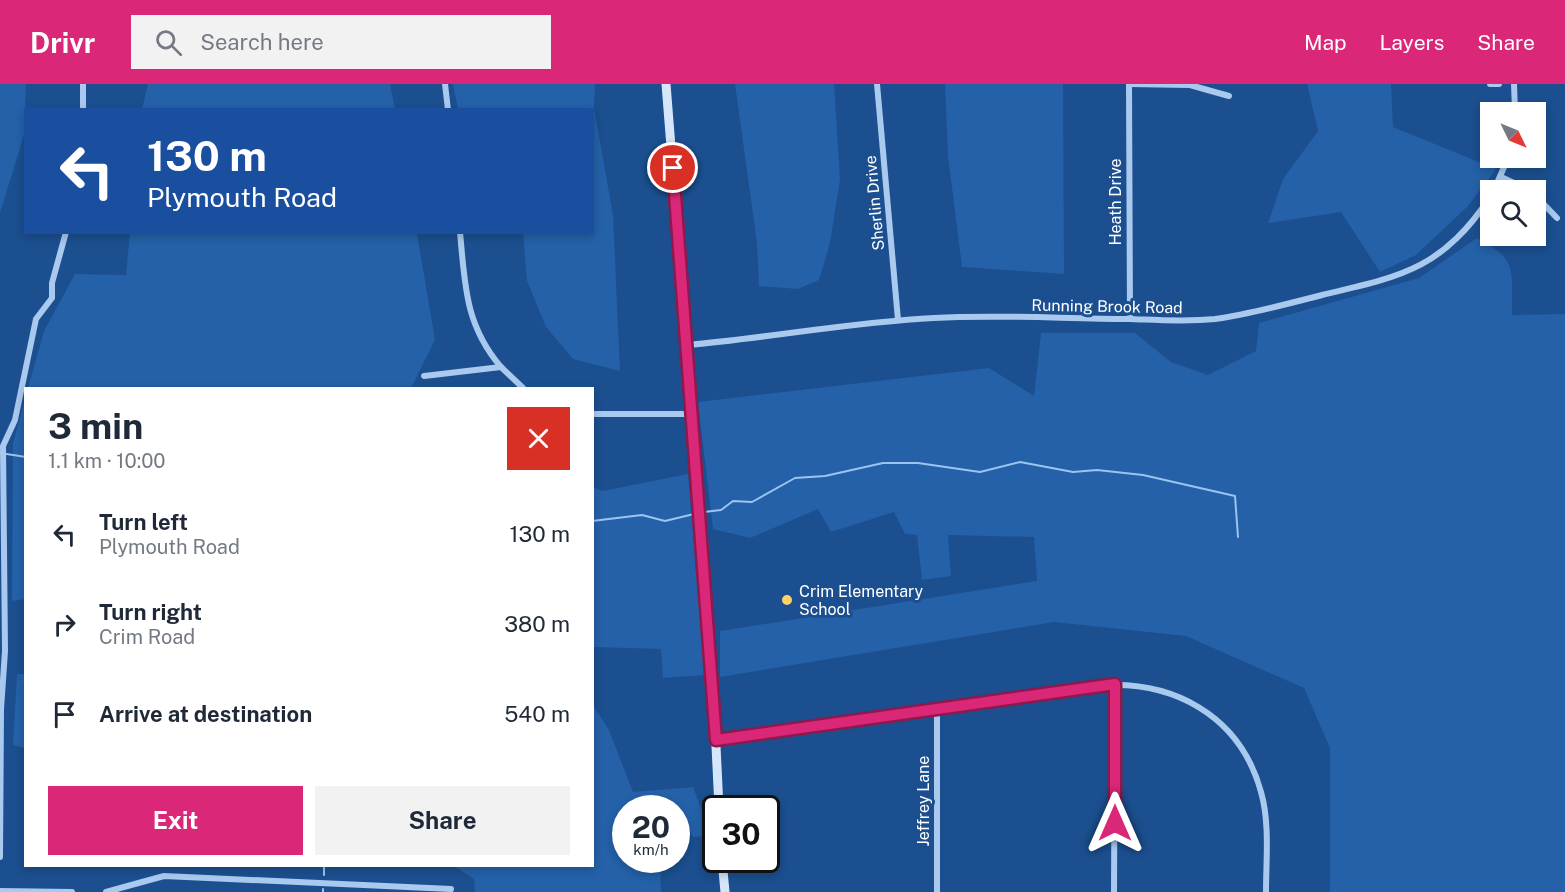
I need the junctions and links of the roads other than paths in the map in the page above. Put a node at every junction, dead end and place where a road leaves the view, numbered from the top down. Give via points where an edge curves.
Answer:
1 (83, 84) edge
2 (445, 84) edge
3 (666, 84) edge
4 (877, 84) edge
5 (1129, 84) edge
6 (1490, 84) edge
7 (1500, 84) edge
8 (1514, 84) edge
9 (1229, 96) dead end
10 (1515, 102) edge
11 (83, 108) edge
12 (448, 108) edge
13 (1504, 168) edge
14 (1501, 177) junction
15 (1499, 180) edge
16 (1507, 180) edge
17 (1546, 206) edge
18 (1480, 211) edge
19 (1557, 218) dead end
20 (65, 234) edge
21 (460, 234) edge
22 (1131, 319) junction
23 (898, 320) junction
24 (687, 345) junction
25 (501, 367) junction
26 (424, 375) dead end
27 (522, 387) edge
28 (594, 414) edge
29 (691, 414) junction
30 (1115, 684) junction
31 (1, 709) edge
32 (937, 709) junction
33 (716, 740) junction
34 (718, 795) edge
35 (0, 857) edge
36 (723, 873) edge
37 (451, 889) dead end
38 (0, 891) edge
39 (72, 892) edge
40 (106, 892) edge
41 (725, 892) edge
42 (937, 892) edge
43 (1114, 892) edge
44 (1266, 892) edge

1 - 11 street
2 - 12 street
3 - 24 street
4 - 23 street, Sherlin Drive
5 - 9 street via 1190,85
5 - 22 street, Heath Drive
6 - 7 street
8 - 10 street
13 - 14 street
14 - 15 street
14 - 16 street
17 - 19 street
18 - 22 street, Running Brook Road via 1466,230 1435,258 1387,279 1214,319
20 - 31 street via 52,283 52,298 36,320 15,420 3,446 5,651
21 - 25 street via 472,321 484,346
22 - 23 street, Running Brook Road
23 - 24 street, Running Brook Road
24 - 29 street
25 - 26 street
25 - 27 street
28 - 29 street
29 - 33 street
30 - 32 street
30 - 43 street
30 - 44 street via 1146,686 1189,701 1213,717 1241,746 1264,805
31 - 35 street
32 - 33 street
32 - 42 street, Jeffrey Lane
33 - 34 street
36 - 41 street
37 - 40 street via 164,876
38 - 39 street

